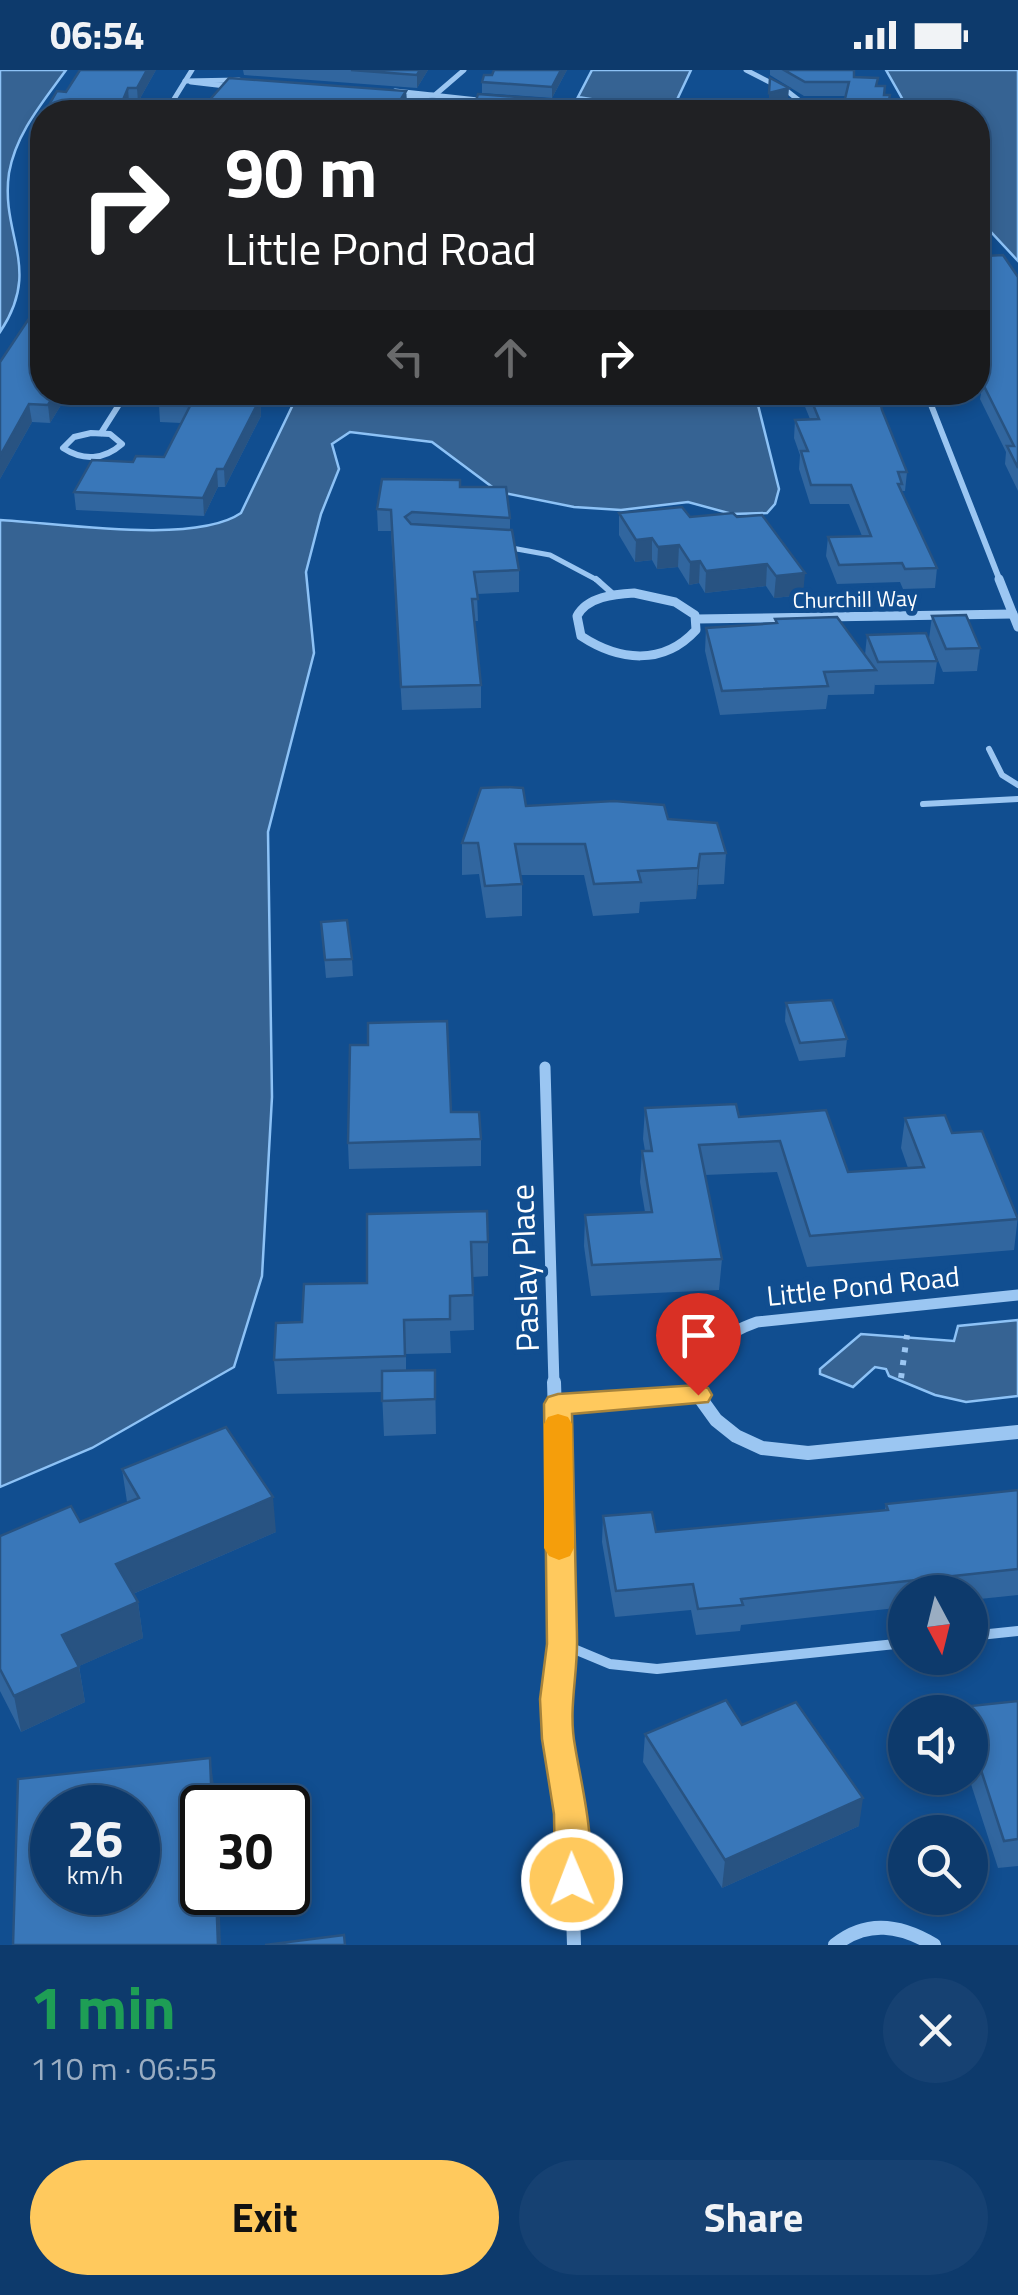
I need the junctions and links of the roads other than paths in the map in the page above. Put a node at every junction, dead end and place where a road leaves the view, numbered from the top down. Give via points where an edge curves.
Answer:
1 (192, 70) edge
2 (464, 70) edge
3 (746, 70) edge
4 (185, 81) junction
5 (245, 84) edge
6 (384, 94) edge
7 (437, 97) junction
8 (173, 100) edge
9 (478, 100) edge
10 (799, 100) edge
11 (119, 405) edge
12 (931, 405) edge
13 (101, 433) junction
14 (487, 545) edge
15 (613, 594) junction
16 (1013, 614) junction
17 (697, 619) junction
18 (1018, 627) edge
19 (989, 749) dead end
20 (1018, 784) edge
21 (1018, 799) edge
22 (923, 804) dead end
23 (546, 1067) dead end
24 (1018, 1295) edge
25 (698, 1395) junction
26 (558, 1404) junction
27 (1018, 1432) edge
28 (1018, 1631) edge
29 (988, 1634) edge
30 (562, 1644) junction
31 (888, 1645) edge
32 (574, 1945) edge
33 (835, 1945) edge
34 (934, 1945) edge

1 - 4 street
2 - 7 street
3 - 10 street
4 - 5 street
4 - 8 street
6 - 7 street
7 - 9 street
11 - 13 street
12 - 16 street
13 - 13 street via 74,437 64,448 89,457 120,448 121,440
14 - 15 lane via 543,549
15 - 17 street, Churchill Way via 674,601
15 - 17 street via 594,599 577,616 580,636 606,652 670,653 686,646
16 - 17 street, Churchill Way
16 - 18 street
19 - 20 lane via 1002,776
21 - 22 lane
23 - 26 street, Paslay Place
24 - 25 street, Little Pond Road via 757,1322 713,1342
25 - 26 street
25 - 27 street via 716,1420 762,1448 808,1452
26 - 30 street, Paslay Place
28 - 29 lane
30 - 31 lane via 610,1664 657,1669
30 - 32 street, Paslay Place via 556,1699 570,1814
33 - 34 street via 862,1928 886,1926

